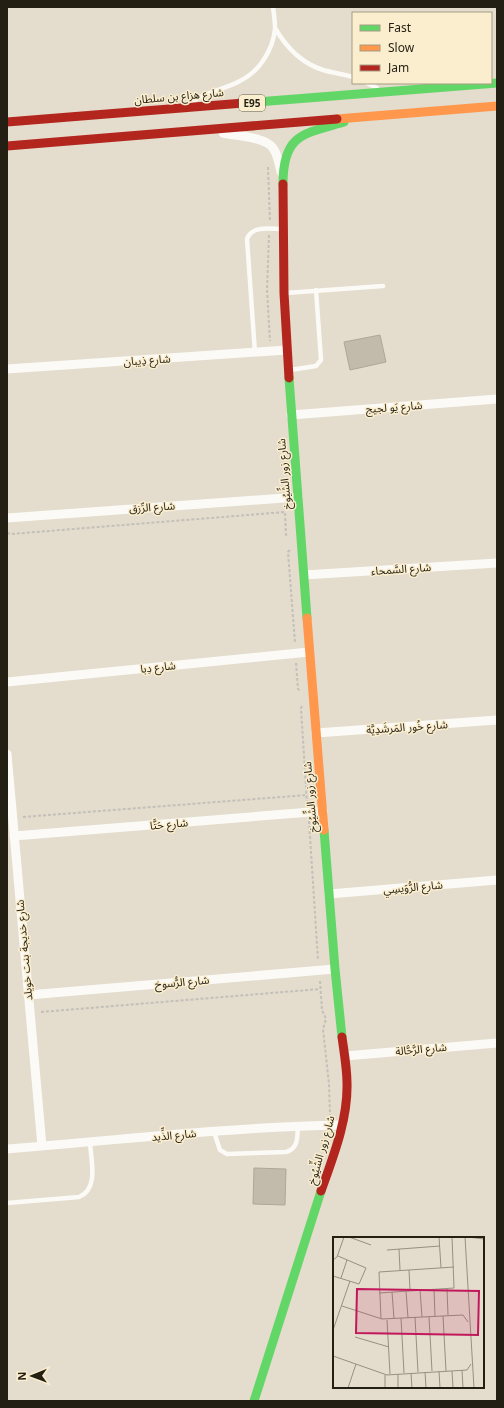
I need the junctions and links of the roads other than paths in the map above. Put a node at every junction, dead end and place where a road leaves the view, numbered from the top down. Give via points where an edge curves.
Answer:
1 (273, 7) edge
2 (275, 28) junction
3 (352, 77) edge
4 (369, 84) edge
5 (484, 84) edge
6 (383, 92) junction
7 (497, 106) edge
8 (183, 108) junction
9 (361, 117) junction
10 (7, 122) edge
11 (206, 130) junction
12 (7, 146) edge
13 (283, 178) junction
14 (284, 228) junction
15 (383, 286) dead end
16 (316, 290) junction
17 (284, 293) junction
18 (287, 350) junction
19 (255, 353) junction
20 (7, 369) edge
21 (288, 370) junction
22 (497, 399) edge
23 (291, 415) junction
24 (298, 497) junction
25 (7, 518) edge
26 (497, 563) edge
27 (304, 575) junction
28 (310, 652) junction
29 (7, 682) edge
30 (497, 720) edge
31 (316, 733) junction
32 (7, 754) edge
33 (8, 791) edge
34 (323, 811) junction
35 (14, 836) junction
36 (497, 880) edge
37 (329, 894) junction
38 (335, 969) junction
39 (28, 995) junction
40 (497, 1043) edge
41 (345, 1056) junction
42 (342, 1125) junction
43 (298, 1126) junction
44 (214, 1132) junction
45 (90, 1142) junction
46 (42, 1146) junction
47 (7, 1149) edge
48 (7, 1203) edge
49 (254, 1401) edge

1 - 2 lane
2 - 3 lane via 285,44 301,59 323,70
2 - 8 lane via 267,54 249,76 200,96
4 - 6 lane
5 - 6 street, شارع هزاع بن سلطان / E95
6 - 8 street, شارع هزاع بن سلطان / E95
7 - 9 street, E95
8 - 10 street, شارع هزاع بن سلطان / E95
9 - 11 street, E95
9 - 13 street, شارع زور الشِّيُوخ via 307,133 294,141 286,154
11 - 12 street, E95
11 - 13 street, شارع زور الشِّيُوخ via 264,141 274,149
13 - 14 street, شارع زور الشِّيُوخ
14 - 17 street, شارع زور الشِّيُوخ
14 - 19 lane via 257,229 248,236
15 - 16 lane
16 - 17 lane
16 - 21 lane via 321,360 316,366
17 - 18 street, شارع زور الشِّيُوخ
18 - 19 street, شارع ذِيبان
18 - 21 street, شارع زور الشِّيُوخ
19 - 20 street, شارع ذِيبان
21 - 23 street, شارع زور الشِّيُوخ
22 - 23 street, شارع يَو لجيج
23 - 24 street, شارع زور الشِّيُوخ
24 - 25 street, شارع الرِّزق
24 - 27 street, شارع زور الشِّيُوخ
26 - 27 street, شارع السَّمحاء
27 - 28 street, شارع زور الشِّيُوخ
28 - 29 street, شارع دِبا
28 - 31 street, شارع زور الشِّيُوخ
30 - 31 street, شارع خُور المَرشَدِيَّة
31 - 34 street, شارع زور الشِّيُوخ
32 - 33 street, شارع خديجة بنت خويلد
33 - 35 street, شارع خديجة بنت خويلد
34 - 35 street, شارع حَتَّا
34 - 37 street, شارع زور الشِّيُوخ
35 - 39 street, شارع خديجة بنت خويلد
36 - 37 street, شارع الرُّوَيسِي
37 - 38 street, شارع زور الشِّيُوخ
38 - 39 street, شارع الرُّسوخ
38 - 41 street, شارع زور الشِّيُوخ
39 - 46 street, شارع خديجة بنت خويلد
40 - 41 street, شارع الرَّحَّالة
41 - 42 street, شارع زور الشِّيُوخ via 347,1084
42 - 43 street, شارع الذِّيد
42 - 49 street, شارع زور الشِّيُوخ
43 - 44 street, شارع الذِّيد
43 - 44 lane via 296,1145 286,1152 227,1154 220,1150
44 - 45 street, شارع الذِّيد
45 - 46 street, شارع الذِّيد
45 - 48 lane via 92,1180 90,1189 84,1195
46 - 47 street, شارع الذِّيد

